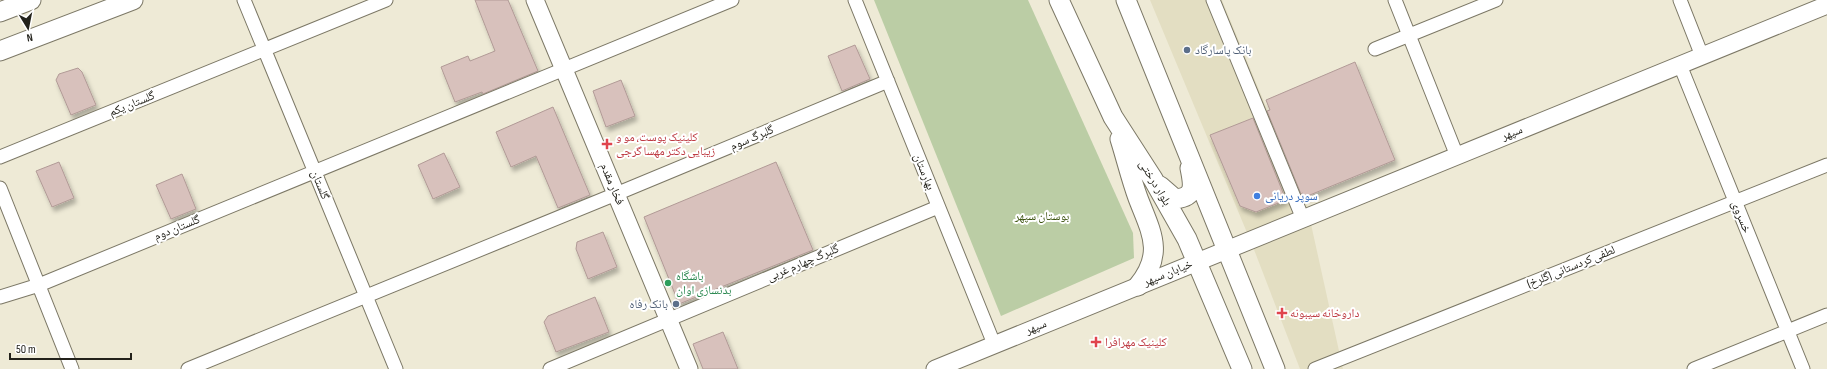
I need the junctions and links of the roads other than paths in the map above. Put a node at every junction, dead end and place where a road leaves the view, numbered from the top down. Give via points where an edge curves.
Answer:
1 (31, 0) edge
2 (133, 0) edge
3 (244, 0) edge
4 (386, 0) edge
5 (535, 0) edge
6 (732, 0) edge
7 (855, 0) edge
8 (1059, 0) edge
9 (1126, 0) edge
10 (1213, 0) edge
11 (1395, 0) edge
12 (1496, 0) edge
13 (1680, 0) edge
14 (1827, 5) edge
15 (0, 12) edge
16 (1409, 36) junction
17 (1375, 49) dead end
18 (0, 51) edge
19 (264, 51) junction
20 (1702, 56) junction
21 (1680, 65) junction
22 (564, 70) junction
23 (888, 81) junction
24 (1113, 117) junction
25 (1188, 154) junction
26 (1457, 156) junction
27 (0, 157) edge
28 (1827, 165) edge
29 (314, 171) junction
30 (1153, 179) junction
31 (0, 188) edge
32 (616, 194) junction
33 (1735, 202) junction
34 (938, 207) junction
35 (1303, 219) junction
36 (1228, 249) junction
37 (1197, 261) junction
38 (39, 284) junction
39 (1138, 286) junction
40 (366, 296) junction
41 (0, 297) edge
42 (1827, 315) edge
43 (668, 319) junction
44 (1259, 330) junction
45 (1788, 331) junction
46 (1231, 341) junction
47 (994, 344) junction
48 (72, 369) edge
49 (188, 369) edge
50 (396, 369) edge
51 (550, 369) edge
52 (689, 369) edge
53 (935, 369) edge
54 (1242, 369) edge
55 (1275, 369) edge
56 (1315, 369) edge
57 (1694, 369) edge
58 (1803, 369) edge

1 - 15 main road
2 - 18 main road
3 - 19 street, گلستان
4 - 19 street, گلستان یکم
5 - 22 street, فخار مقدم
6 - 22 street, گلستان دوم
7 - 23 street, بهارستان
8 - 24 main road, بلوار درختی
9 - 25 main road
10 - 35 street
11 - 16 street
12 - 16 street
13 - 20 street
14 - 20 street, سپهر
16 - 17 street
16 - 26 street
19 - 27 street, گلستان یکم
19 - 29 street, گلستان
20 - 21 street, سپهر
21 - 26 street, سپهر
21 - 33 street, خسروی
22 - 29 street, گلستان دوم
22 - 32 street, فخار مقدم
23 - 32 street, گلبرگ سوم
23 - 34 street, بهارستان
24 - 30 main road, بلوار درختی
24 - 39 main road via 1152,234 1152,264
25 - 30 main road via 1193,179 1193,189 1189,195 1176,199
25 - 36 main road
26 - 35 street, سپهر
28 - 33 street, لطفی کردستانی (گلرخ)
29 - 38 street, گلستان دوم
29 - 40 street, گلستان
30 - 37 main road, بلوار درختی
31 - 38 street
32 - 40 street, گلبرگ سوم
32 - 43 street, فخار مقدم
33 - 45 street, خسروی
33 - 56 street, لطفی کردستانی (گلرخ)
34 - 43 street, گلبرگ چهارم غربی
34 - 47 street, بهارستان
35 - 36 street, سپهر
36 - 37 street, سپهر
36 - 44 main road
37 - 39 street, خیابان سپهر
37 - 46 main road, بلوار درختی
38 - 41 street, گلستان دوم
38 - 48 street
39 - 47 street, سپهر
40 - 49 street, گلبرگ سوم
40 - 50 street, گلستان
42 - 45 street
43 - 51 street, گلبرگ چهارم غربی
43 - 52 street, فخار مقدم
44 - 46 main road
44 - 55 main road
45 - 57 street
45 - 58 street, خسروی
46 - 54 main road, بلوار درختی
47 - 53 street, سپهر

